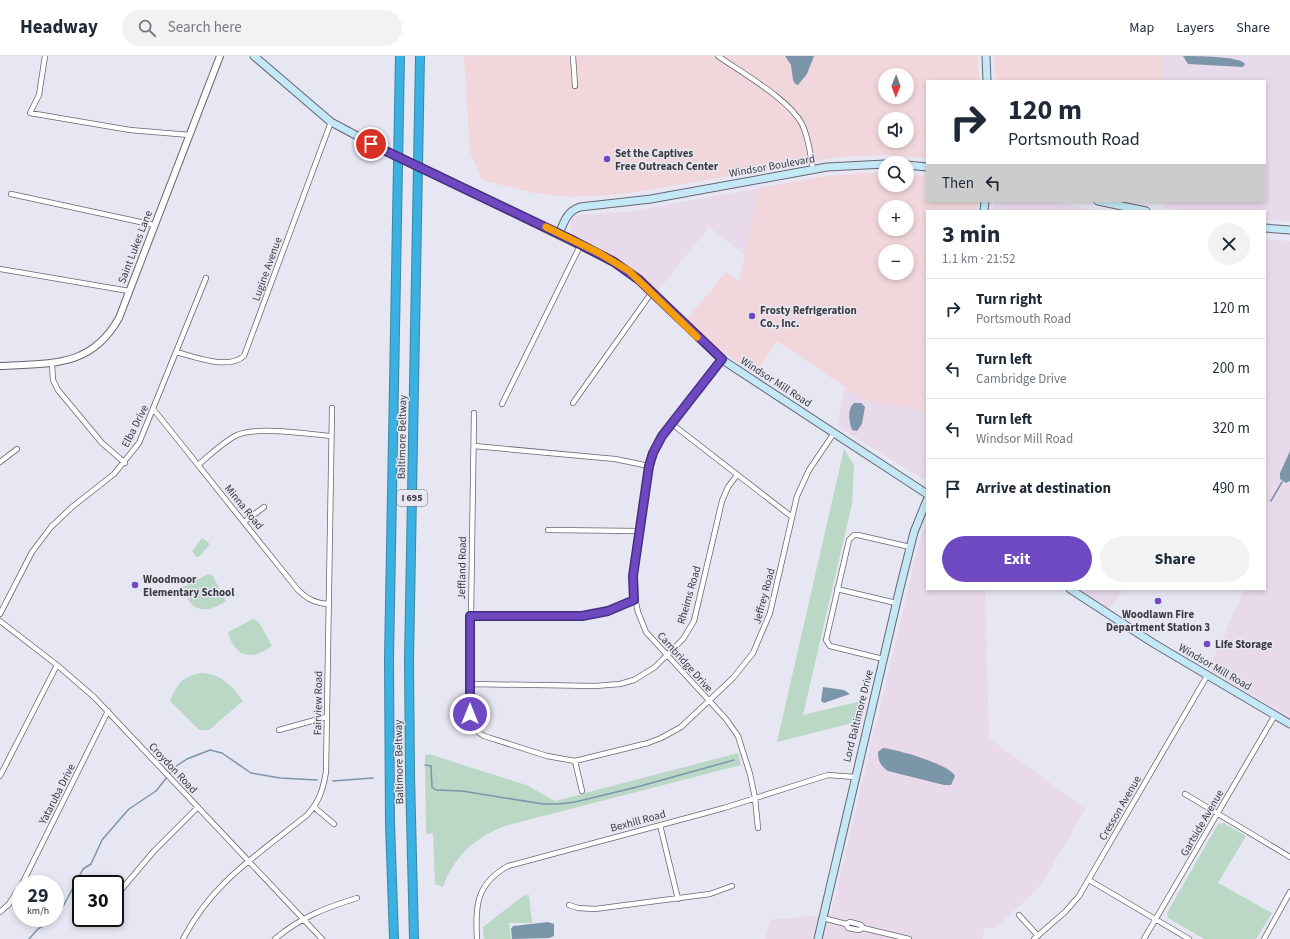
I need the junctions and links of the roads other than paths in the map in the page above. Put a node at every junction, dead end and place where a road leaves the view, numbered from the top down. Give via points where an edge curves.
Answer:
1 (45, 56) edge
2 (220, 56) edge
3 (254, 56) edge
4 (400, 56) edge
5 (420, 56) edge
6 (573, 56) edge
7 (718, 56) edge
8 (986, 56) edge
9 (987, 80) edge
10 (575, 86) dead end
11 (331, 122) junction
12 (190, 135) junction
13 (878, 164) edge
14 (914, 166) edge
15 (926, 167) edge
16 (813, 169) junction
17 (11, 194) dead end
18 (1103, 202) edge
19 (1141, 210) edge
20 (154, 225) junction
21 (1266, 228) edge
22 (1290, 230) edge
23 (559, 234) junction
24 (581, 244) junction
25 (0, 269) edge
26 (206, 278) dead end
27 (129, 291) junction
28 (652, 292) junction
29 (176, 352) junction
30 (722, 359) junction
31 (52, 363) junction
32 (0, 366) edge
33 (573, 403) dead end
34 (502, 404) dead end
35 (332, 408) dead end
36 (154, 410) junction
37 (474, 413) dead end
38 (672, 424) junction
39 (834, 433) junction
40 (331, 436) junction
41 (474, 446) junction
42 (17, 449) dead end
43 (0, 462) edge
44 (125, 463) junction
45 (198, 465) junction
46 (649, 466) junction
47 (738, 475) junction
48 (926, 493) edge
49 (926, 502) edge
50 (264, 507) dead end
51 (792, 517) junction
52 (244, 522) junction
53 (548, 530) dead end
54 (639, 532) junction
55 (910, 548) junction
56 (837, 589) junction
57 (1072, 590) edge
58 (634, 600) junction
59 (896, 603) junction
60 (328, 604) junction
61 (0, 614) edge
62 (470, 616) junction
63 (0, 622) edge
64 (667, 656) junction
65 (883, 658) junction
66 (56, 665) junction
67 (1207, 676) junction
68 (470, 684) junction
69 (709, 702) junction
70 (108, 712) junction
71 (1275, 715) junction
72 (326, 717) junction
73 (1290, 724) edge
74 (280, 730) dead end
75 (575, 761) junction
76 (0, 776) edge
77 (855, 777) junction
78 (582, 791) dead end
79 (1185, 794) dead end
80 (755, 798) junction
81 (198, 807) junction
82 (314, 807) junction
83 (1218, 813) junction
84 (334, 824) dead end
85 (660, 825) junction
86 (758, 828) dead end
87 (1290, 857) edge
88 (249, 861) junction
89 (26, 875) edge
90 (1089, 880) junction
91 (124, 886) edge
92 (732, 886) dead end
93 (1290, 892) edge
94 (357, 898) dead end
95 (678, 898) junction
96 (12, 899) edge
97 (569, 905) dead end
98 (0, 912) edge
99 (1020, 915) dead end
100 (302, 918) junction
101 (823, 918) junction
102 (1156, 919) junction
103 (1036, 937) edge
104 (183, 939) edge
105 (275, 939) edge
106 (322, 939) edge
107 (394, 939) edge
108 (414, 939) edge
109 (477, 939) edge
110 (818, 939) edge
111 (909, 939) edge
112 (1144, 939) edge
113 (1189, 939) edge
114 (1264, 939) edge

1 - 12 street via 39,95 30,113 130,130
2 - 12 street, Saint Lukes Lane
3 - 11 main road, Windsor Mill Road
4 - 107 highway, Baltimore Beltway / I 695 via 389,659
5 - 108 highway, Baltimore Beltway / I 695 via 409,667
6 - 10 street
7 - 16 street via 783,102 798,117 806,135
8 - 9 main road
11 - 23 main road, Windsor Mill Road, bridge
11 - 29 street, Lugine Avenue via 244,356 229,363
12 - 20 street, Saint Lukes Lane
13 - 16 main road, Windsor Boulevard
14 - 15 main road
16 - 23 main road, Windsor Boulevard via 651,199 576,209 567,216
17 - 20 street
18 - 19 main road
20 - 27 street, Saint Lukes Lane
21 - 22 main road
23 - 24 main road, Windsor Mill Road
24 - 28 main road, Windsor Mill Road via 629,271
24 - 34 street
25 - 27 street
26 - 29 street, Elba Drive
27 - 31 street, Saint Lukes Lane via 119,318 104,340 73,360
28 - 30 main road, Windsor Mill Road
28 - 33 street
29 - 36 street, Elba Drive
30 - 38 street, Cambridge Drive
30 - 39 main road, Windsor Mill Road
31 - 32 street, Saint Lukes Lane
31 - 44 street via 53,380 58,390 102,443
35 - 40 street, Fairview Road
36 - 44 street, Elba Drive via 139,443
36 - 45 street, Minna Road
37 - 41 street, Jeffland Road
38 - 46 street, Cambridge Drive via 656,445
38 - 47 street
39 - 48 main road, Windsor Mill Road
39 - 51 street, Jeffrey Road via 809,470
40 - 45 street via 250,431 229,440
40 - 60 street, Fairview Road
41 - 46 street via 615,460
41 - 62 street, Jeffland Road
42 - 43 street
44 - 61 street, Elba Drive via 107,481 51,526 32,552
45 - 52 street, Minna Road
46 - 54 street, Cambridge Drive
47 - 51 street
47 - 64 street, Rheims Road via 728,486 722,501 694,622
49 - 55 main road, Lord Baltimore Drive
50 - 52 street
51 - 69 street, Jeffrey Road via 770,613 760,640 744,665
52 - 60 street, Minna Road via 304,596 314,602
53 - 54 street
54 - 58 street, Cambridge Drive via 633,576
55 - 56 street via 854,535 849,540
55 - 59 main road, Lord Baltimore Drive
56 - 59 street
56 - 65 street via 827,636 828,644
57 - 67 main road, Windsor Mill Road
58 - 62 street via 608,611 582,616
58 - 64 street, Cambridge Drive via 646,632
59 - 65 main road, Lord Baltimore Drive
60 - 72 street, Fairview Road
62 - 68 street, Jeffland Road
63 - 66 street, Croydon Road
64 - 68 street, Rheims Road via 646,674 634,680 608,686
64 - 69 street, Cambridge Drive
65 - 77 main road, Lord Baltimore Drive
66 - 70 street, Croydon Road
66 - 76 street
67 - 71 main road, Windsor Mill Road
67 - 90 street, Cresson Avenue
68 - 75 street, Jeffland Road via 470,719 478,733 547,756
69 - 75 street, Jeffrey Road via 681,727 662,738
69 - 80 street, Cambridge Drive via 738,736 746,757
70 - 81 street, Croydon Road
70 - 89 street, Yataruba Drive
71 - 73 main road, Windsor Mill Road
71 - 83 street, Gartside Avenue
72 - 74 street
72 - 82 street, Fairview Road via 324,784 319,801
75 - 78 street
77 - 80 street, Bexhill Road via 828,775
77 - 101 main road, Lord Baltimore Drive
79 - 83 street
80 - 85 street, Bexhill Road
80 - 86 street, Cambridge Drive
81 - 88 street, Croydon Road
81 - 91 street via 154,851
82 - 84 street
82 - 88 street, Fairview Road
83 - 87 street
83 - 102 street, Gartside Avenue
85 - 95 street
85 - 109 street, Bexhill Road via 519,862 500,870 486,883 478,900
88 - 100 street, Croydon Road
88 - 104 street, Fairview Road via 207,900
90 - 102 street
90 - 103 street, Cresson Avenue via 1072,904
92 - 95 street via 710,894
93 - 114 street
94 - 100 street
95 - 97 street via 590,909
96 - 98 street, Yataruba Drive
99 - 103 street
100 - 105 street
100 - 106 street, Croydon Road
101 - 110 main road, Lord Baltimore Drive
101 - 111 street via 846,924 850,922 863,928
102 - 112 street, Gartside Avenue
102 - 113 street

